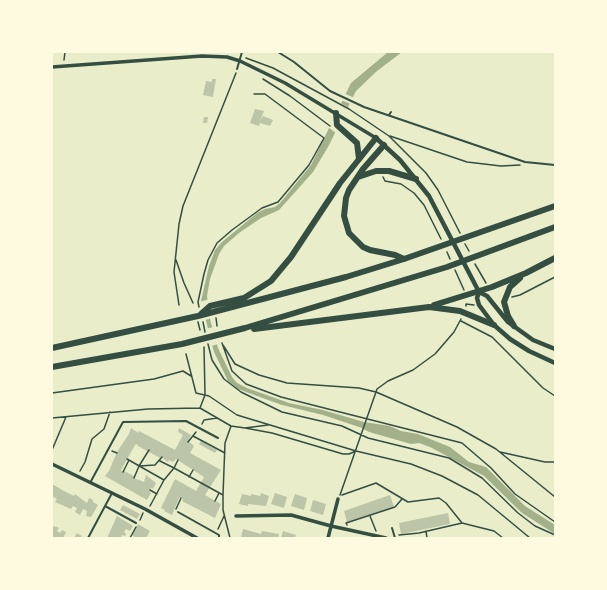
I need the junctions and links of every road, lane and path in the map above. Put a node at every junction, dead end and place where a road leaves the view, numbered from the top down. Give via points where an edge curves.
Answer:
1 (65, 52) edge
2 (242, 52) edge
3 (278, 52) edge
4 (240, 61) junction
5 (63, 66) junction
6 (52, 67) edge
7 (237, 69) joint
8 (264, 79) dead end
9 (254, 94) dead end
10 (391, 112) dead end
11 (336, 113) junction
12 (389, 115) junction
13 (332, 128) dead end
14 (389, 136) junction
15 (376, 138) junction
16 (384, 144) junction
17 (359, 159) junction
18 (525, 162) junction
19 (555, 165) edge
20 (358, 177) junction
21 (416, 180) junction
22 (555, 206) edge
23 (448, 209) dead end
24 (555, 227) edge
25 (176, 258) junction
26 (555, 258) edge
27 (404, 260) junction
28 (526, 273) junction
29 (555, 277) edge
30 (479, 292) junction
31 (509, 301) dead end
32 (193, 303) dead end
33 (179, 305) dead end
34 (225, 306) junction
35 (429, 307) junction
36 (200, 309) dead end
37 (216, 317) dead end
38 (199, 318) junction
39 (494, 325) junction
40 (217, 326) dead end
41 (514, 326) junction
42 (245, 328) junction
43 (200, 330) dead end
44 (507, 346) dead end
45 (52, 348) edge
46 (204, 348) dead end
47 (505, 349) junction
48 (555, 349) edge
49 (186, 354) dead end
50 (555, 363) edge
51 (52, 367) edge
52 (191, 376) junction
53 (376, 392) junction
54 (52, 393) edge
55 (205, 395) junction
56 (555, 396) edge
57 (200, 408) junction
58 (110, 412) junction
59 (66, 417) junction
60 (52, 418) edge
61 (219, 419) junction
62 (270, 424) junction
63 (231, 426) junction
64 (245, 428) junction
65 (200, 429) junction
66 (193, 436) junction
67 (218, 438) dead end
68 (188, 442) dead end
69 (357, 449) junction
70 (52, 450) edge
71 (149, 450) dead end
72 (499, 452) junction
73 (225, 453) junction
74 (162, 457) dead end
75 (178, 460) dead end
76 (160, 461) junction
77 (555, 462) edge
78 (52, 464) edge
79 (139, 466) junction
80 (174, 468) junction
81 (193, 470) dead end
82 (123, 472) dead end
83 (77, 476) junction
84 (189, 477) junction
85 (134, 478) dead end
86 (164, 480) junction
87 (90, 483) junction
88 (150, 490) dead end
89 (112, 493) junction
90 (219, 493) junction
91 (157, 494) junction
92 (223, 495) junction
93 (555, 497) edge
94 (181, 498) dead end
95 (339, 498) junction
96 (402, 499) junction
97 (215, 501) dead end
98 (105, 506) junction
99 (148, 511) junction
100 (176, 511) joint
101 (224, 516) junction
102 (236, 516) dead end
103 (370, 516) junction
104 (555, 522) edge
105 (136, 523) dead end
106 (462, 523) junction
107 (331, 526) junction
108 (392, 528) dead end
109 (346, 529) junction
110 (426, 531) junction
111 (216, 533) junction
112 (408, 535) junction
113 (378, 536) junction
114 (555, 536) edge
115 (88, 538) edge
116 (197, 538) edge
117 (219, 538) edge
118 (230, 538) edge
119 (328, 538) edge
120 (386, 538) edge
121 (395, 538) edge
122 (399, 538) edge
123 (408, 538) edge
124 (427, 538) edge
125 (503, 538) edge
126 (530, 538) edge

1 - 5 path
2 - 4 lane
3 - 12 lane via 330,91
4 - 5 street via 227,57 202,56
4 - 7 lane
4 - 11 street
4 - 14 path via 246,57 258,61 362,117
5 - 6 street
7 - 25 path via 183,206
8 - 13 path
9 - 36 path via 265,94 324,138 309,165 278,202 262,208 217,243 204,274 198,302
10 - 12 lane
11 - 15 street
11 - 17 highway via 337,125 353,137 359,146
12 - 18 lane
14 - 18 path via 467,162 501,166
14 - 23 path via 426,173
15 - 16 street
15 - 17 highway
16 - 20 highway
16 - 21 street
17 - 34 highway via 279,272 260,290
18 - 19 lane
20 - 21 highway via 376,171 389,171
20 - 27 highway via 346,198 344,216 349,233 370,250 395,255
21 - 30 street via 439,213
22 - 27 highway
24 - 42 highway via 447,267
25 - 32 path via 181,278
25 - 33 path via 174,272
26 - 28 highway
27 - 34 highway via 285,294
28 - 30 highway
28 - 41 highway via 512,284 506,296 506,310
29 - 31 path via 520,295 510,296
30 - 35 highway
30 - 39 street via 479,305
30 - 41 street via 487,296
34 - 38 highway
35 - 39 highway via 460,311
35 - 42 highway
37 - 40 path
38 - 43 path
38 - 45 highway via 188,318
38 - 114 path via 212,360 228,383 241,392 282,412 338,425 368,438 449,458 482,478 535,526
39 - 50 street via 528,351
41 - 48 street via 533,340
42 - 51 highway via 182,344
44 - 47 path
46 - 55 path
47 - 53 path via 492,337 461,321 435,354 413,370 380,387
47 - 56 path via 543,388
49 - 52 path
52 - 54 path via 183,371 154,379
52 - 55 path via 196,393
53 - 69 path
53 - 72 path via 478,438
53 - 104 path via 359,388 287,382 249,371 231,359 222,343 232,371 246,384 281,397 462,443 491,468 515,494
55 - 57 path
55 - 62 path via 236,415
57 - 58 path
57 - 61 path
58 - 59 path
58 - 83 path via 104,429 92,439 85,462
59 - 60 path
59 - 70 path
61 - 63 path
61 - 65 path via 204,420
62 - 64 path
62 - 69 path
63 - 64 path
63 - 73 path via 225,443
64 - 69 path via 272,433 336,452 349,454
65 - 66 path
65 - 67 lane
65 - 87 lane via 186,421 123,422
66 - 68 path
66 - 73 path
69 - 95 path
69 - 126 path via 411,464 464,487 492,506
71 - 79 path
72 - 77 path
72 - 93 path
73 - 92 path
74 - 76 path
75 - 80 path
76 - 79 path via 151,466
76 - 80 path
78 - 83 street
79 - 82 path via 128,459
79 - 85 path
79 - 86 path
80 - 84 path
80 - 86 path
81 - 84 path
83 - 87 street
84 - 90 path
86 - 91 path
87 - 89 street
88 - 91 path
89 - 98 lane
89 - 99 street
90 - 92 path
90 - 97 path
91 - 99 path
92 - 101 path
94 - 100 path
95 - 96 path via 358,488 376,483
95 - 107 street
96 - 103 path via 386,512
96 - 106 path via 411,502 439,498
98 - 105 lane
98 - 115 lane
99 - 116 street
100 - 111 lane
101 - 111 path
101 - 118 path
102 - 107 street via 291,515
103 - 109 path via 346,523
103 - 113 path
106 - 110 path
106 - 125 path via 494,530
107 - 109 street
107 - 119 street
108 - 121 lane
109 - 113 street
110 - 112 path
110 - 124 path
111 - 117 lane
112 - 122 path via 399,535
112 - 123 path
113 - 120 street

